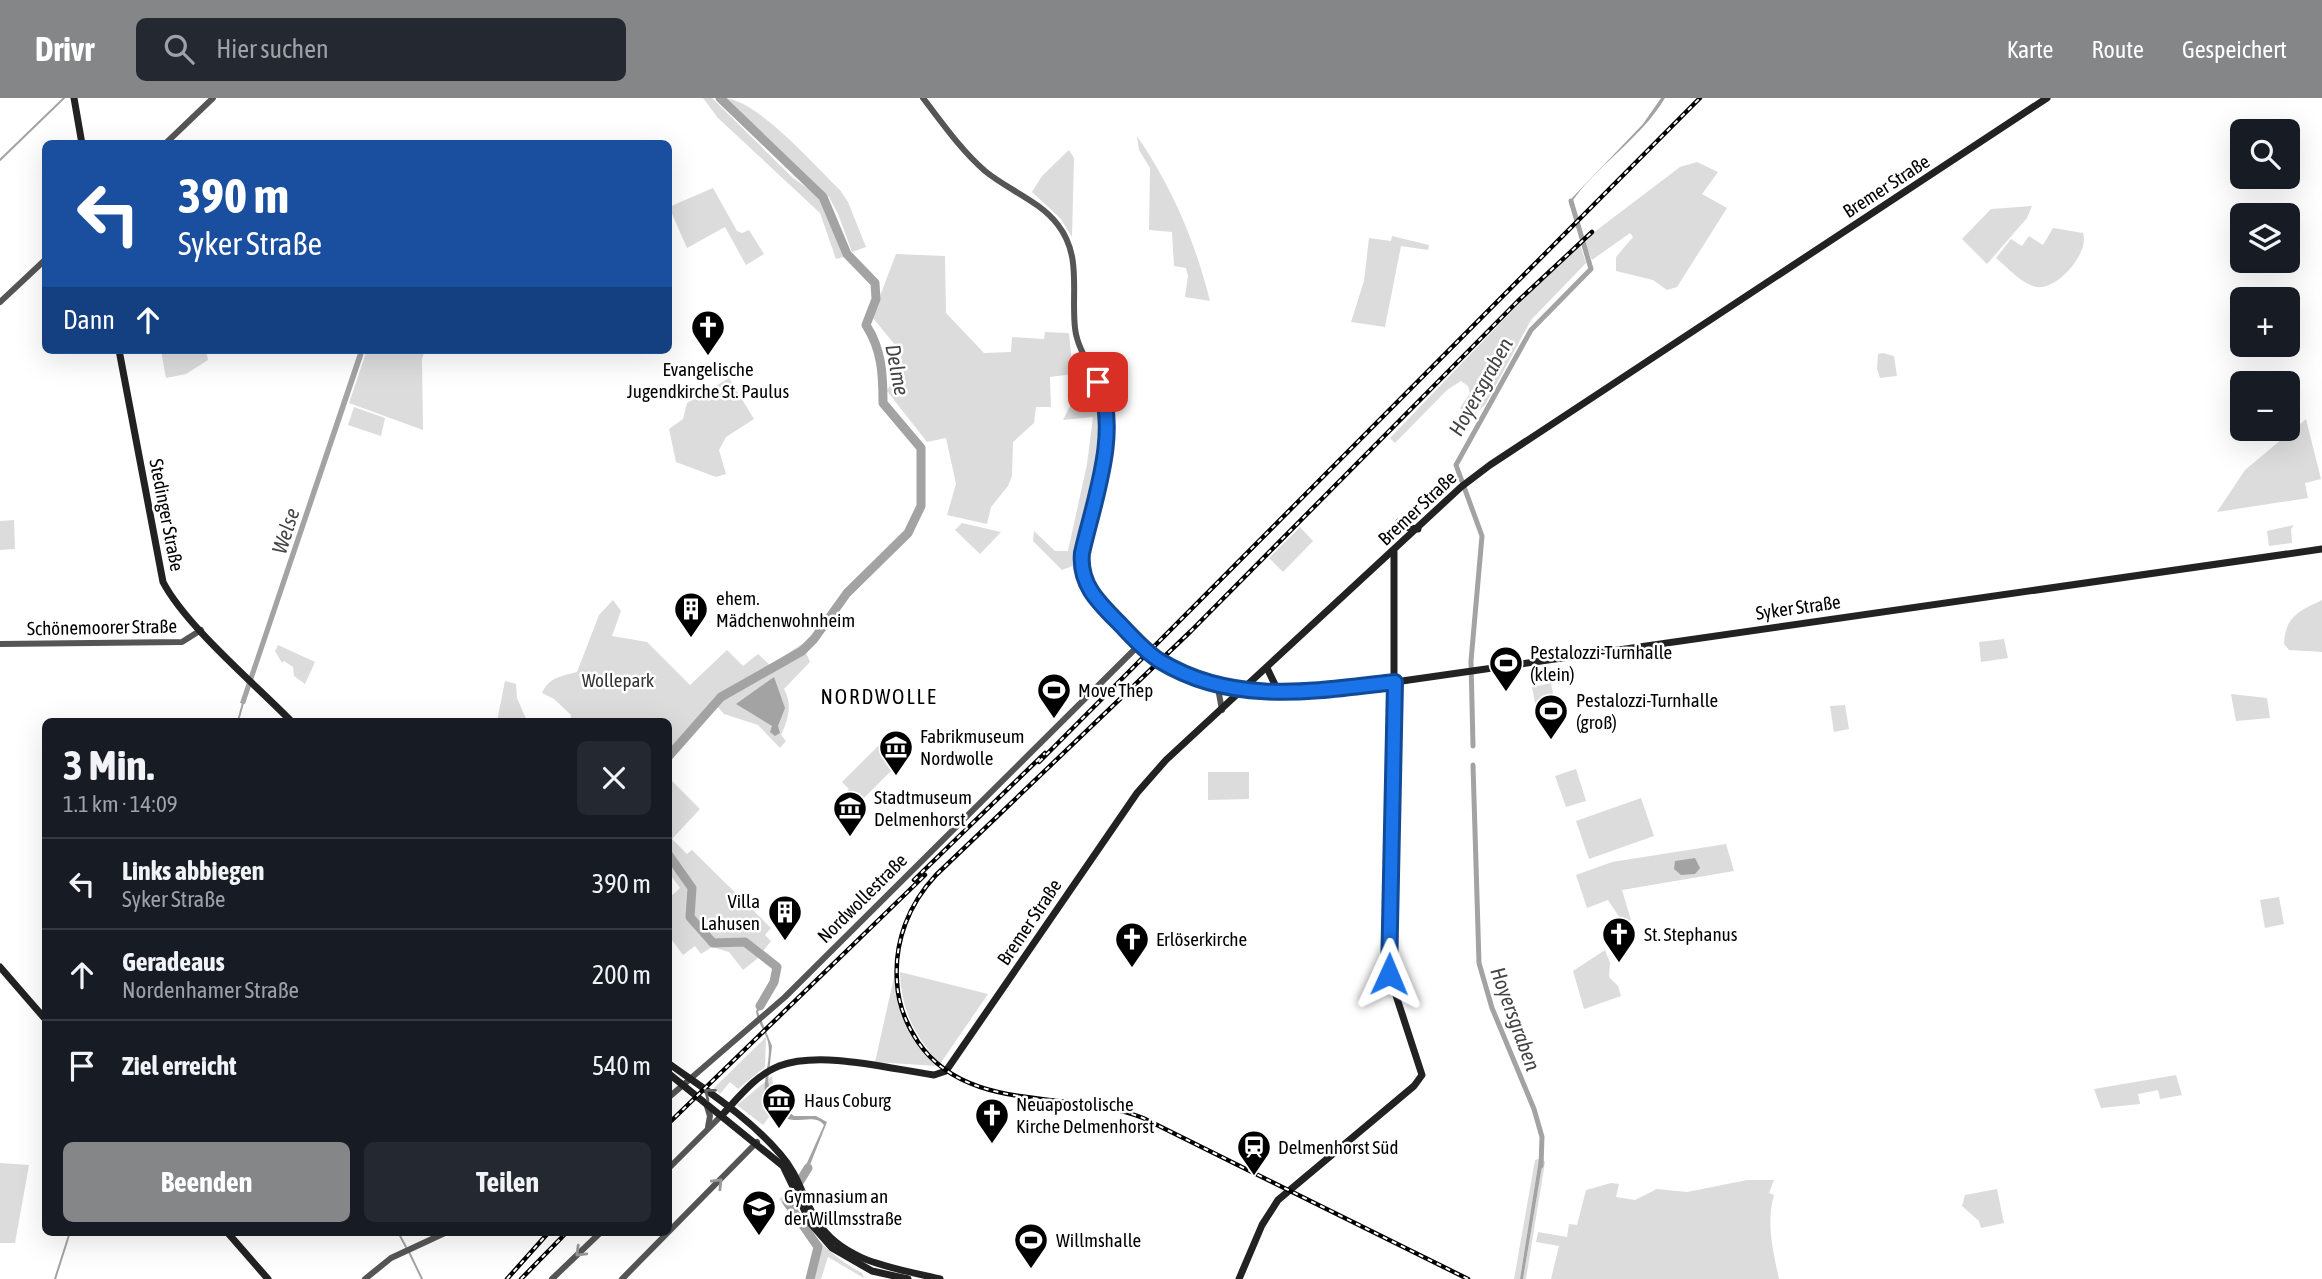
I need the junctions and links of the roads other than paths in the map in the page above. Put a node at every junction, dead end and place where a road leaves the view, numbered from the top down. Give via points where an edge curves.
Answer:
1 (74, 98) edge
2 (213, 98) edge
3 (923, 98) edge
4 (2047, 98) edge
5 (81, 140) edge
6 (169, 140) edge
7 (42, 263) edge
8 (0, 303) edge
9 (120, 354) edge
10 (1399, 522) dead end
11 (1418, 529) junction
12 (2322, 549) edge
13 (1394, 552) junction
14 (1378, 568) junction
15 (1395, 582) junction
16 (201, 630) junction
17 (0, 644) edge
18 (1140, 644) junction
19 (1267, 668) junction
20 (1395, 682) junction
21 (1217, 683) junction
22 (1243, 691) junction
23 (1279, 693) junction
24 (1222, 710) junction
25 (288, 718) edge
26 (0, 967) edge
27 (42, 1015) edge
28 (672, 1066) edge
29 (672, 1076) edge
30 (690, 1079) junction
31 (683, 1084) junction
32 (672, 1094) edge
33 (706, 1102) junction
34 (728, 1108) junction
35 (722, 1115) junction
36 (707, 1130) junction
37 (757, 1142) junction
38 (672, 1165) edge
39 (797, 1185) junction
40 (672, 1228) edge
41 (230, 1236) edge
42 (438, 1236) edge
43 (597, 1236) edge
44 (664, 1236) edge
45 (268, 1279) edge
46 (365, 1279) edge
47 (552, 1279) edge
48 (622, 1279) edge
49 (908, 1279) edge
50 (940, 1279) edge
51 (1238, 1279) edge

1 - 5 main road
2 - 6 street
3 - 18 street via 968,155 1045,212 1071,248 1075,331 1102,389 1108,419 1082,570 1092,594
4 - 11 main road, Bremer Straße via 1463,485
7 - 8 street
9 - 16 main road, Stedinger Straße via 163,582
10 - 11 main road
11 - 13 main road, Bremer Straße
12 - 20 main road, Syker Straße
13 - 14 main road, Bremer Straße
13 - 15 main road
14 - 15 main road via 1388,571
14 - 19 main road, Bremer Straße
15 - 20 main road
16 - 17 street, Schönemoorer Straße via 182,642
16 - 25 main road, Stedinger Straße
18 - 21 street via 1176,669
18 - 30 street, Nordwollestraße via 763,1018
19 - 22 main road, Bremer Straße
19 - 23 main road
20 - 23 main road, Syker Straße
20 - 51 main road via 1389,974 1422,1075 1278,1200
21 - 22 street
21 - 24 street
22 - 23 main road, Syker Straße
22 - 24 main road, Bremer Straße
24 - 34 main road, Bremer Straße via 1126,804 950,1066 934,1075 819,1059 773,1069
26 - 27 main road
28 - 30 main road
29 - 31 main road
30 - 31 street, Nordwollestraße
34 -> 30 main road
31 - 32 street, Nordwollestraße
31 - 33 main road
33 - 35 main road
33 - 36 street
34 - 35 main road
34 - 39 main road via 769,1141
35 - 36 street
35 - 37 main road
36 - 38 street
37 - 39 main road
40 -> 37 street
39 - 49 main road via 817,1233 842,1256 872,1271
39 - 50 main road via 820,1225 845,1249 874,1263
41 - 45 main road
42 - 46 street via 409,1249
43 -> 47 street
48 -> 44 street

